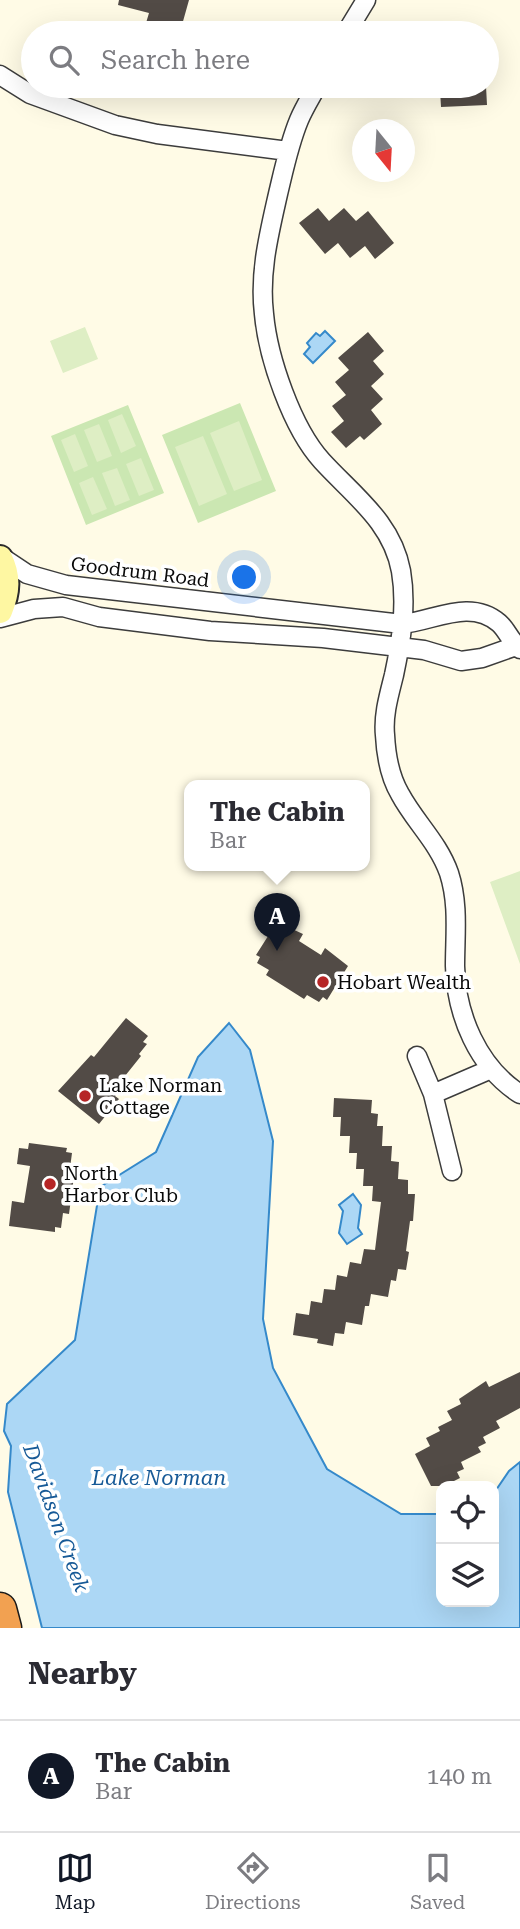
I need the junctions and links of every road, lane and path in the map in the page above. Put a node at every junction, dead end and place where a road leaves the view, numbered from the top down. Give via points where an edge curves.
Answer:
1 (366, 0) edge
2 (353, 21) edge
3 (0, 75) edge
4 (21, 88) edge
5 (41, 98) edge
6 (310, 98) edge
7 (288, 151) junction
8 (0, 557) edge
9 (0, 611) edge
10 (0, 618) edge
11 (402, 624) junction
12 (400, 647) junction
13 (518, 647) edge
14 (417, 1056) dead end
15 (491, 1069) junction
16 (432, 1094) junction
17 (520, 1094) edge
18 (452, 1171) dead end
19 (0, 1609) edge
20 (5, 1628) edge

1 - 2 street
3 - 4 street
5 - 7 street via 115,125
6 - 7 street
7 - 11 street via 265,251 262,284 268,341 286,397 307,441 386,530 401,571
8 - 9 main road via 7,589
8 - 11 street, Goodrum Road via 27,574 66,585
10 - 12 street, Goodrum Road via 64,607 99,617 211,631
11 - 12 street
11 - 13 street, Goodrum Road via 474,611 500,623
12 - 13 street, Goodrum Road via 461,661
12 - 15 street via 384,735 389,765 399,793 434,841 449,875 456,909 458,994 469,1032
14 - 16 street
15 - 16 street
15 - 17 street
16 - 18 street
19 - 20 highway

